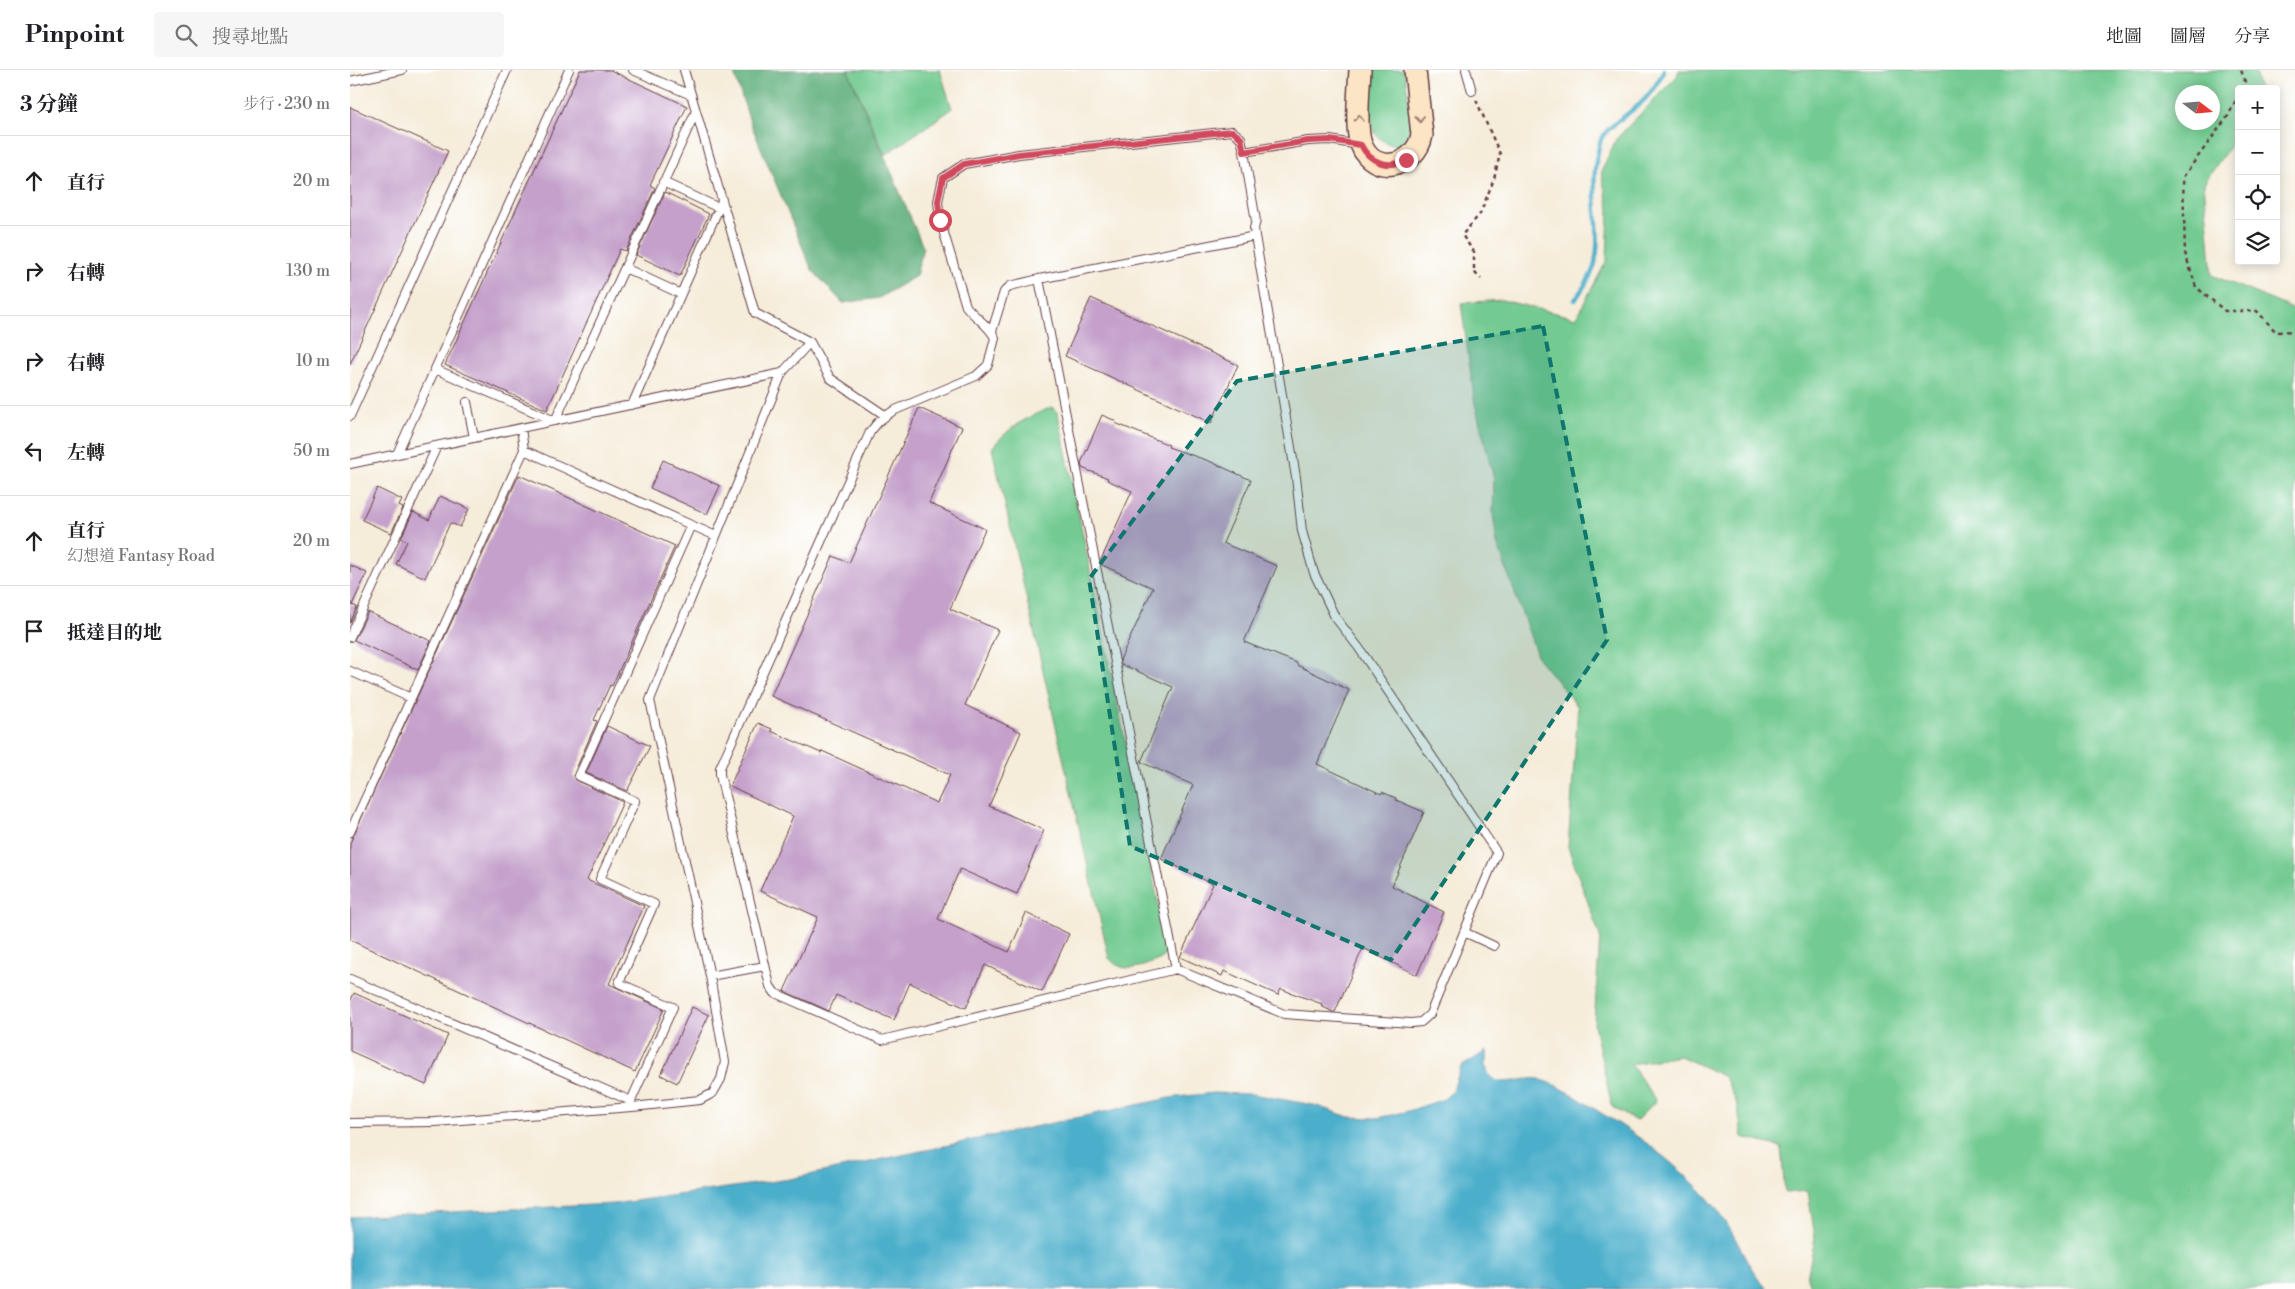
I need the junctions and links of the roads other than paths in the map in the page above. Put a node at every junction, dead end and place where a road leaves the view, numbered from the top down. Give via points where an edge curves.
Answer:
1 (402, 70) edge
2 (507, 70) edge
3 (569, 70) edge
4 (633, 70) edge
5 (684, 70) edge
6 (1360, 70) edge
7 (1415, 70) edge
8 (1466, 70) edge
9 (350, 81) edge
10 (1472, 91) road end
11 (691, 96) junction
12 (696, 111) junction
13 (1361, 145) junction
14 (1244, 152) junction
15 (663, 182) junction
16 (721, 205) junction
17 (1255, 236) junction
18 (625, 268) junction
19 (1039, 279) junction
20 (681, 294) junction
21 (992, 331) junction
22 (810, 342) junction
23 (435, 369) junction
24 (782, 373) junction
25 (467, 402) dead end
26 (632, 405) junction
27 (350, 416) edge
28 (886, 416) junction
29 (555, 421) junction
30 (521, 428) junction
31 (474, 438) junction
32 (437, 446) junction
33 (524, 450) junction
34 (397, 454) junction
35 (350, 464) edge
36 (691, 525) junction
37 (716, 536) junction
38 (350, 635) edge
39 (350, 671) edge
40 (411, 698) junction
41 (350, 832) edge
42 (1464, 932) junction
43 (1494, 946) dead end
44 (765, 966) junction
45 (1176, 969) junction
46 (710, 976) junction
47 (350, 979) edge
48 (631, 1104) junction
49 (350, 1123) edge

1 - 9 lane
2 - 27 lane
3 - 23 lane
4 - 11 lane
5 - 11 lane
13 -> 6 main road via 1358,130
7 -> 13 main road via 1422,135 1417,150 1399,163 1384,164 1370,157
8 - 10 lane
11 - 12 lane
12 - 15 lane
12 - 16 lane
13 - 14 lane via 1330,140 1308,141
14 - 17 lane via 1256,220
14 - 21 lane via 1241,138 1232,131 1019,154 964,164 943,178 938,201 940,220 966,306
15 - 16 lane
15 - 18 lane
16 - 20 lane
16 - 22 lane via 755,313
17 - 19 lane
17 - 42 lane via 1296,477 1302,531 1314,573 1335,617 1497,853
18 - 20 lane
18 - 29 lane
19 - 21 lane via 1010,286 1004,292
19 - 45 lane
20 - 26 lane
21 - 28 lane via 995,338 988,365 976,376
22 - 24 lane
22 - 28 lane via 830,378
23 - 29 lane
23 - 34 lane
24 - 26 lane
24 - 37 lane
25 - 31 lane
26 - 29 lane
28 - 44 lane via 870,432 720,768
29 - 30 lane
30 - 31 lane
30 - 33 lane
31 - 32 lane
32 - 34 lane
32 - 38 lane
33 - 36 lane
33 - 40 lane
34 - 35 lane
36 - 37 lane
36 - 48 lane via 579,776 635,801 600,880 654,904 619,983 673,1006
37 - 46 lane via 650,700
39 - 40 lane
40 - 41 lane
42 - 43 lane
42 - 45 lane via 1430,1014 1421,1022 1284,1014
44 - 45 lane via 775,993 882,1040
44 - 46 lane
46 - 48 lane via 726,1062 713,1092 700,1100
47 - 48 lane
48 - 49 lane via 435,1122

